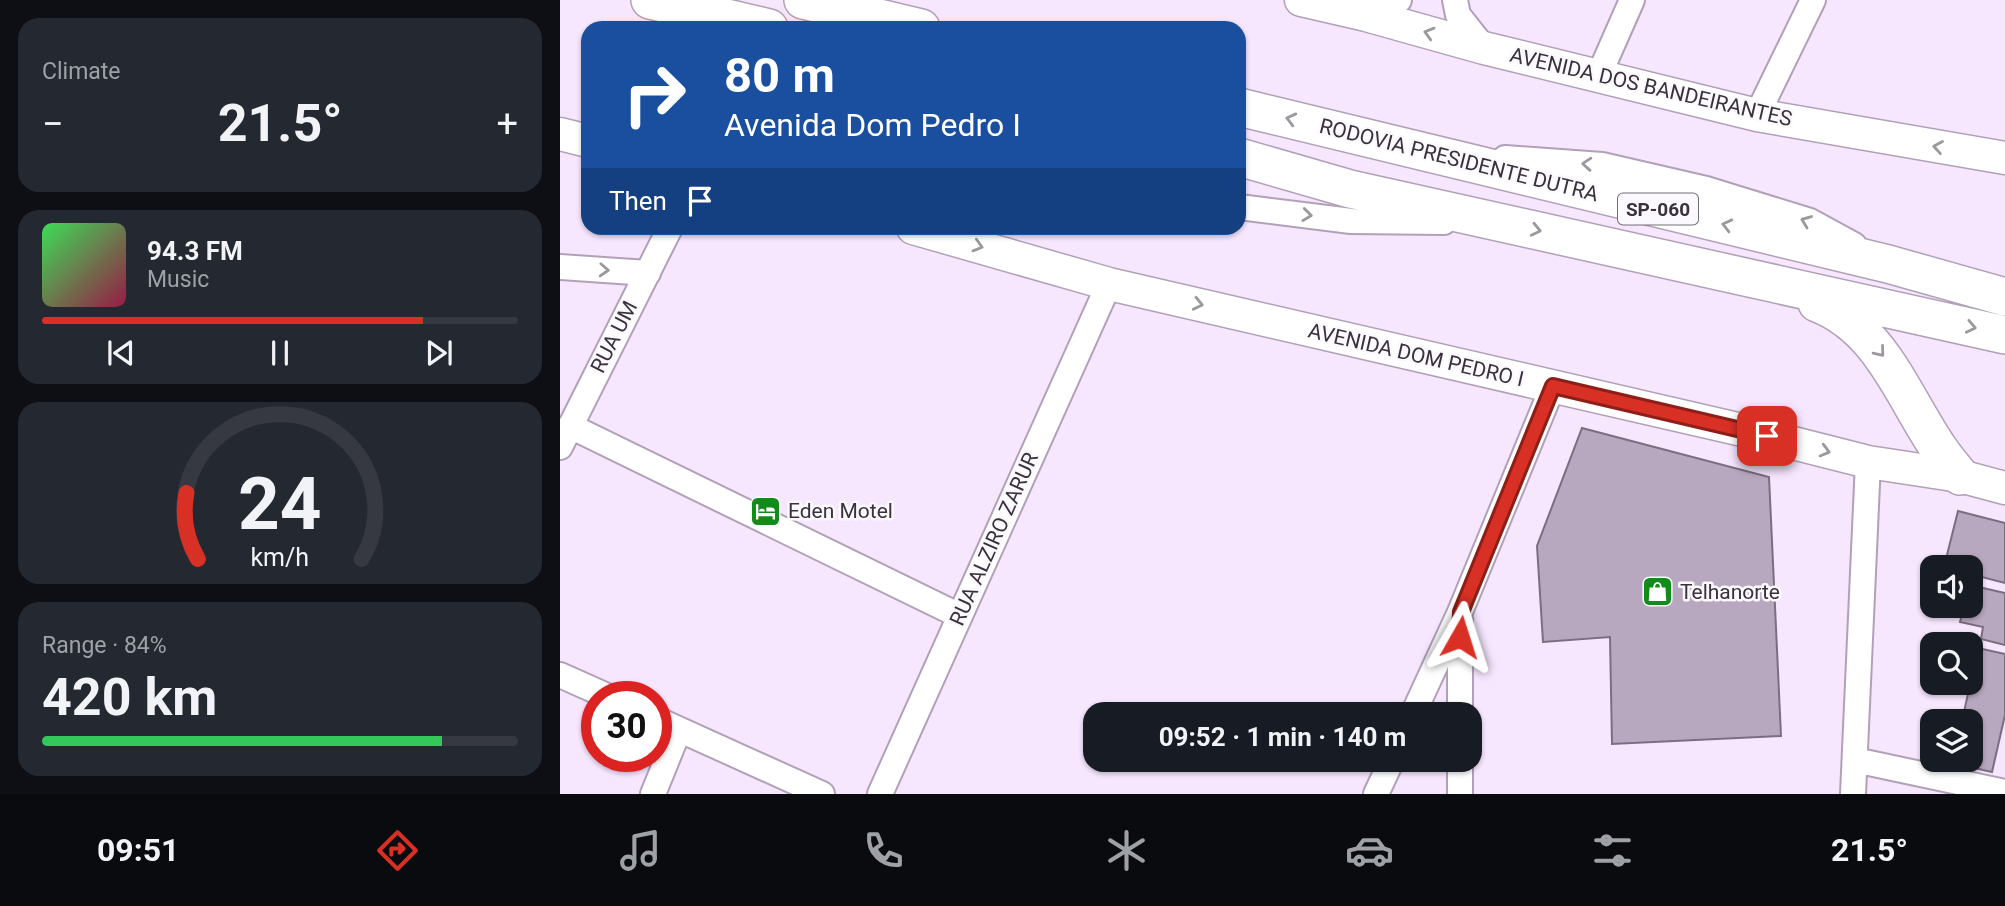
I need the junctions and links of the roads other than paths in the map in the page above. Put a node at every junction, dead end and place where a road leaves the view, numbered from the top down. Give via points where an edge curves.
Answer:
1 (650, 0) edge
2 (803, 0) edge
3 (1301, 0) edge
4 (1399, 0) edge
5 (1455, 0) edge
6 (1632, 0) edge
7 (1813, 0) edge
8 (1366, 15) junction
9 (739, 21) edge
10 (892, 21) edge
11 (1485, 48) junction
12 (1599, 75) junction
13 (1246, 109) edge
14 (1756, 115) junction
15 (560, 134) edge
16 (581, 139) edge
17 (1246, 158) edge
18 (2005, 158) edge
19 (1246, 208) edge
20 (1499, 222) junction
21 (667, 235) edge
22 (937, 235) edge
23 (560, 267) edge
24 (648, 273) junction
25 (1761, 281) junction
26 (1108, 284) junction
27 (2005, 297) edge
28 (2005, 335) edge
29 (1553, 386) junction
30 (565, 436) edge
31 (1868, 463) junction
32 (1960, 477) junction
33 (2005, 488) edge
34 (1461, 612) junction
35 (960, 616) junction
36 (560, 675) edge
37 (581, 684) edge
38 (1419, 702) edge
39 (1460, 702) edge
40 (672, 727) edge
41 (679, 730) junction
42 (1855, 760) junction
43 (1386, 772) edge
44 (1460, 772) edge
45 (2005, 792) edge
46 (653, 794) edge
47 (821, 794) edge
48 (880, 794) edge
49 (1376, 794) edge
50 (1460, 794) edge
51 (1853, 794) edge

1 - 9 highway
2 - 10 highway
3 - 8 main road, AVENIDA DOS BANDEIRANTES
4 - 8 street
5 - 11 street via 1458,15
6 - 12 street
7 - 14 street
11 -> 8 main road, AVENIDA DOS BANDEIRANTES
11 - 12 main road, AVENIDA DOS BANDEIRANTES
12 - 14 main road, AVENIDA DOS BANDEIRANTES
27 -> 13 highway, RODOVIA PRESIDENTE DUTRA / SP-060 via 1888,264
18 -> 14 main road, AVENIDA DOS BANDEIRANTES
15 - 16 main road
17 - 20 highway, SP-060 via 1350,188
19 -> 20 street via 1351,221
20 -> 25 highway, SP-060
21 - 24 street, RUA UM
22 -> 26 main road, AVENIDA DOM PEDRO I
23 -> 24 street
24 - 30 street, RUA UM
25 -> 28 highway, SP-060
25 -> 32 highway via 1836,310 1860,330 1886,360
26 -> 29 main road, AVENIDA DOM PEDRO I
26 - 35 street, RUA ALZIRO ZARUR
29 -> 31 main road, AVENIDA DOM PEDRO I
29 - 34 street
30 - 35 street
31 - 32 main road, AVENIDA DOM PEDRO I
31 - 42 street
32 - 33 main road, AVENIDA DOM PEDRO I
34 - 38 street
34 - 39 street
35 - 48 street, RUA ALZIRO ZARUR
36 - 37 street
40 - 41 street
41 - 46 street
41 - 47 street
42 - 45 street
42 - 51 street
43 - 49 street
44 - 50 street

